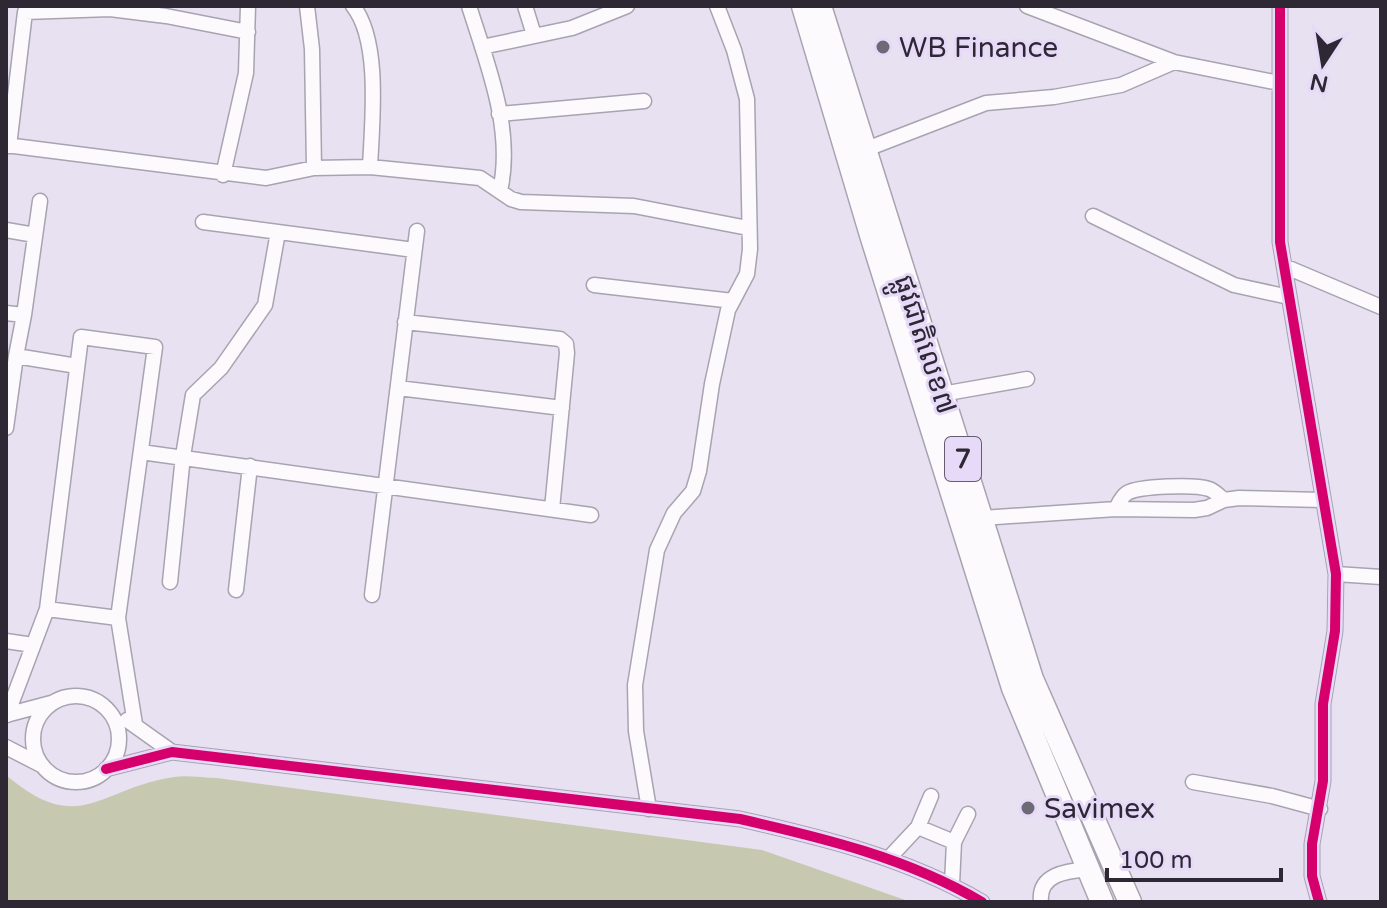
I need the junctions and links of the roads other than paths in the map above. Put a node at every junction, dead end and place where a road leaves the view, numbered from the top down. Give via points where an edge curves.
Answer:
1 (248, 6) edge
2 (307, 6) edge
3 (353, 6) edge
4 (469, 6) edge
5 (525, 6) edge
6 (627, 6) edge
7 (717, 6) edge
8 (803, 6) edge
9 (820, 6) edge
10 (1027, 6) edge
11 (1280, 6) edge
12 (248, 32) junction
13 (534, 35) junction
14 (482, 47) junction
15 (1174, 62) junction
16 (1279, 83) junction
17 (644, 101) dead end
18 (499, 114) junction
19 (7, 145) edge
20 (864, 150) junction
21 (370, 167) junction
22 (314, 168) junction
23 (223, 175) junction
24 (500, 191) junction
25 (40, 201) dead end
26 (1093, 216) dead end
27 (203, 222) dead end
28 (748, 228) junction
29 (6, 230) edge
30 (417, 231) dead end
31 (880, 231) junction
32 (278, 232) junction
33 (35, 235) junction
34 (414, 250) junction
35 (1284, 266) junction
36 (594, 285) dead end
37 (1289, 297) junction
38 (733, 301) junction
39 (1381, 307) edge
40 (6, 313) edge
41 (24, 315) junction
42 (405, 322) junction
43 (16, 356) junction
44 (77, 366) junction
45 (1027, 379) dead end
46 (398, 388) junction
47 (942, 394) junction
48 (562, 408) junction
49 (6, 418) edge
50 (141, 452) junction
51 (183, 456) junction
52 (250, 466) junction
53 (386, 485) junction
54 (962, 486) junction
55 (1224, 500) junction
56 (1322, 500) junction
57 (552, 509) junction
58 (1116, 509) junction
59 (591, 515) dead end
60 (982, 518) junction
61 (1336, 574) junction
62 (1381, 577) edge
63 (170, 582) dead end
64 (236, 590) dead end
65 (372, 595) dead end
66 (47, 609) junction
67 (118, 618) junction
68 (6, 641) edge
69 (33, 645) junction
70 (1022, 683) junction
71 (52, 703) junction
72 (105, 707) junction
73 (7, 715) edge
74 (135, 724) junction
75 (6, 747) edge
76 (172, 752) junction
77 (43, 766) junction
78 (106, 769) junction
79 (1193, 782) dead end
80 (931, 796) dead end
81 (649, 809) junction
82 (1320, 809) junction
83 (968, 814) dead end
84 (918, 827) junction
85 (954, 842) junction
86 (889, 858) junction
87 (1088, 869) junction
88 (952, 884) junction
89 (1125, 892) edge
90 (1096, 900) edge
91 (982, 902) edge
92 (1041, 902) edge
93 (1319, 902) edge

1 - 12 street
2 - 22 street
3 - 21 street via 363,18 373,84
4 - 14 street
5 - 13 street
6 - 13 street via 572,28
7 - 28 street via 747,99
8 - 31 highway, ផ្លូវជាតិលេខ៧ / 7
9 - 20 highway, ផ្លូវជាតិលេខ៧ / 7
10 - 15 street
11 - 16 street
12 - 19 street via 110,9 25,12
12 - 23 street via 246,73
13 - 14 street
14 - 18 street
15 - 16 street
15 - 20 street via 1121,85 986,103
16 - 35 street
17 - 18 street
18 - 24 street via 505,168
19 - 23 street
20 - 31 highway, ផ្លូវជាតិលេខ៧ / 7
21 - 22 street
21 - 24 street via 480,178
22 - 23 street via 266,178
24 - 28 street via 521,202 634,206
25 - 33 street
26 - 37 street via 1234,285
27 - 32 street
28 - 38 street via 747,274
29 - 33 street
30 - 34 street
31 - 47 highway, ផ្លូវជាតិលេខ៧ / 7
31 - 54 highway, ផ្លូវជាតិលេខ៧ / 7
32 - 34 street
32 - 51 street via 265,305 221,368 193,395
33 - 41 street
34 - 42 street
35 - 37 street
35 - 39 street
36 - 38 street
37 - 56 street
38 - 81 street via 693,491 674,513 657,550 635,685 636,731
40 - 41 street
41 - 43 street
42 - 46 street
42 - 48 street via 560,339 567,353
43 - 44 street
43 - 49 street
44 - 50 street via 81,337 155,347
44 - 66 street
45 - 47 street
46 - 48 street
46 - 53 street
47 - 54 highway, ផ្លូវជាតិលេខ៧ / 7
48 - 57 street
50 - 51 street
50 - 67 street
51 - 52 street
51 - 63 street
52 - 53 street
52 - 64 street
53 - 57 street
53 - 65 street
54 - 60 highway, ផ្លូវជាតិលេខ៧ / 7
54 - 70 highway, ផ្លូវជាតិលេខ៧ / 7
55 - 56 street
55 - 58 street via 1194,510
55 - 58 street via 1212,489 1199,487 1144,489 1129,492
56 - 61 street
57 - 59 street
58 - 60 street
60 - 70 highway, ផ្លូវជាតិលេខ៧ / 7
61 - 62 street
61 - 82 street via 1335,631 1323,704
66 - 67 street
66 - 69 street
67 - 74 street
68 - 69 street
69 - 73 street
70 - 87 highway, ផ្លូវជាតិលេខ៧ / 7
70 - 89 highway, ផ្លូវជាតិលេខ៧ / 7
71 - 72 street via 79,696
71 - 73 street
71 - 77 street via 35,725 35,754
72 - 74 street
72 - 78 street via 114,718 119,745
74 - 76 street
75 - 77 street
76 - 78 street
76 - 81 street
77 - 78 street via 67,781 95,778
79 - 82 street
80 - 84 street
81 - 86 street via 740,819
82 - 93 street via 1312,844
83 - 85 street
84 - 85 street
84 - 86 street
85 - 88 street
86 - 88 street
87 - 90 highway, ផ្លូវជាតិលេខ៧ / 7
87 - 92 street via 1058,872 1040,893
88 - 91 street
89 - 90 highway

